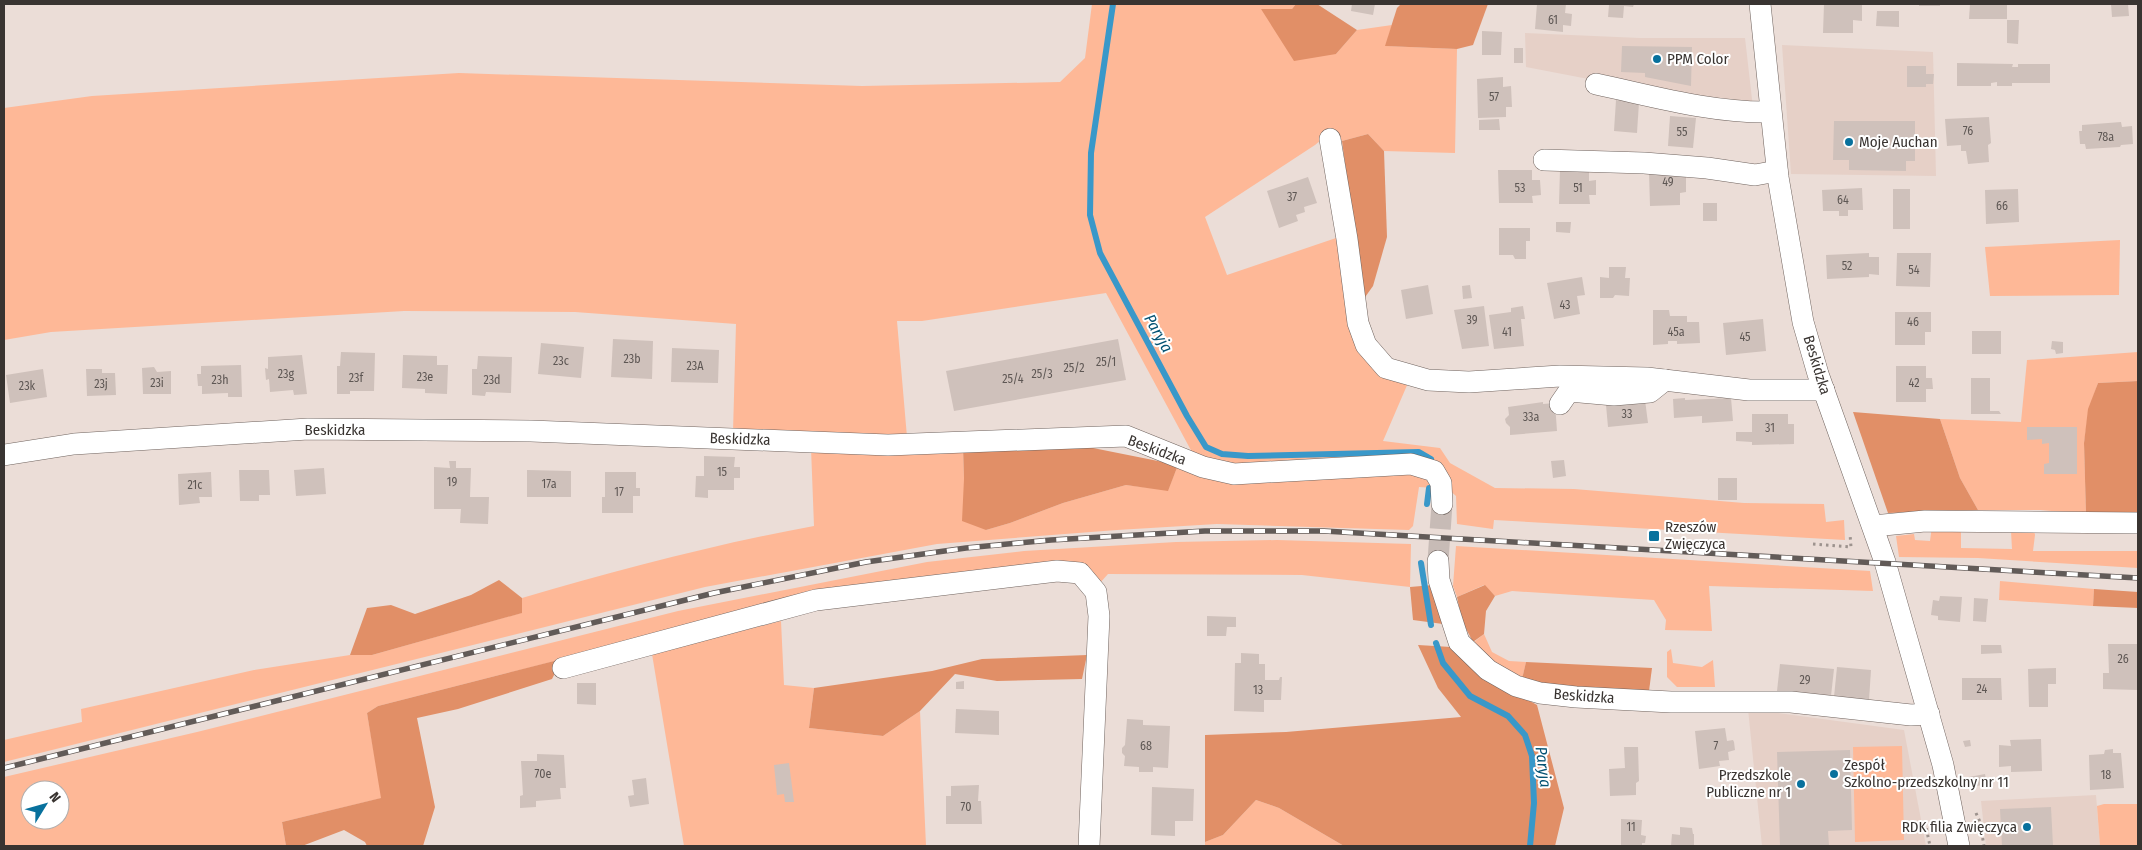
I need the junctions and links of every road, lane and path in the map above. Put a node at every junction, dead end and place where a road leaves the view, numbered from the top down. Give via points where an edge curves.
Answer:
1 (1760, 4) edge
2 (1596, 84) dead end
3 (1770, 112) junction
4 (1330, 139) dead end
5 (1544, 160) dead end
6 (1777, 171) junction
7 (1665, 380) junction
8 (1824, 390) junction
9 (1560, 404) dead end
10 (4, 455) edge
11 (1442, 504) tunnel mouth
12 (2138, 522) edge
13 (1873, 526) junction
14 (1850, 528) dead end
15 (1812, 544) dead end
16 (1438, 561) tunnel mouth
17 (563, 668) dead end
18 (1929, 714) junction
19 (1925, 822) dead end
20 (1088, 846) edge
21 (1930, 846) edge
22 (1959, 846) edge

1 - 3 street, Beskidzka
2 - 3 street via 1740,112
3 - 6 street, Beskidzka
4 - 7 street via 1358,323 1366,345 1386,368 1428,380 1469,382 1560,376
5 - 6 street via 1653,164 1755,175
6 - 8 street, Beskidzka via 1803,322
7 - 8 street via 1749,390
7 - 9 street via 1650,392 1614,395 1569,391
8 - 13 street, Beskidzka
10 - 11 street, Beskidzka via 74,444 308,429 531,431 888,445 1126,436 1203,467 1234,474 1411,464 1434,471 1441,483
12 - 13 street via 1925,521
13 - 18 street, Beskidzka
14 - 15 path via 1851,547
16 - 18 street, Beskidzka via 1439,580 1459,642 1488,670 1516,686 1540,693 1576,697 1671,702 1791,702 1911,715
17 - 20 street via 816,600 1056,571 1080,573 1096,592 1099,616
18 - 22 street, Beskidzka via 1949,790
19 - 21 path

